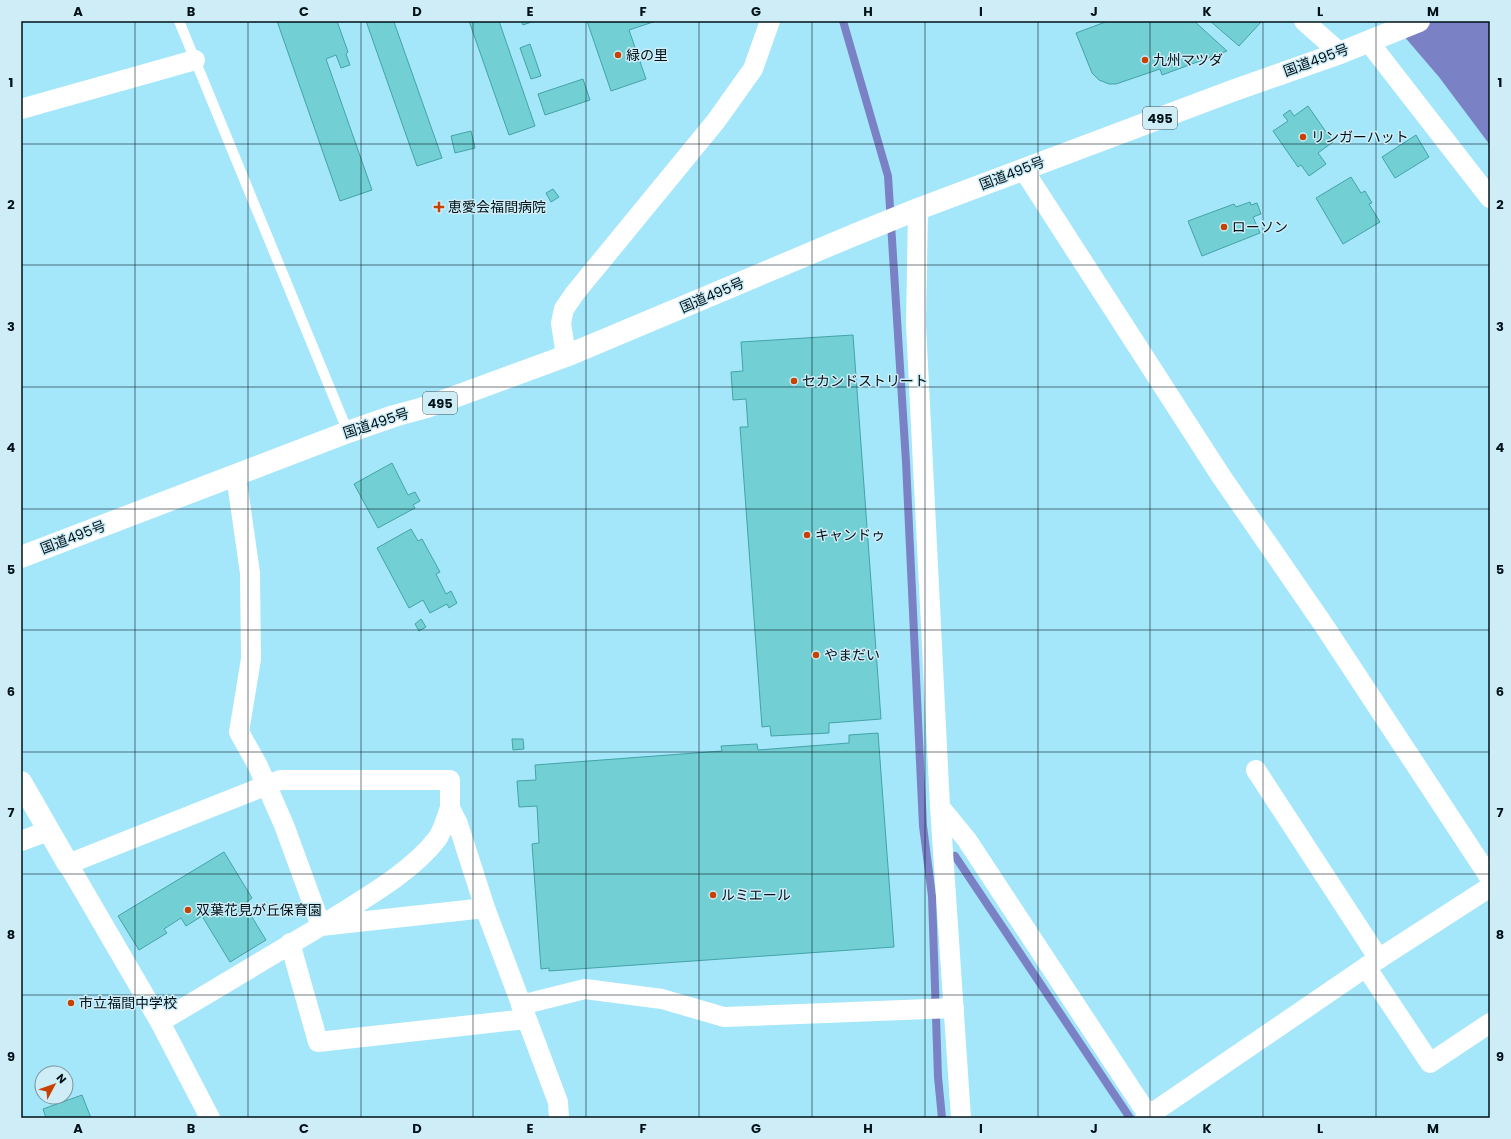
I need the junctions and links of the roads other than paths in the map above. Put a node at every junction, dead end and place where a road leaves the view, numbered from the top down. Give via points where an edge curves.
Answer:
1 (179, 21) edge
2 (770, 21) edge
3 (1304, 21) edge
4 (1410, 24) edge
5 (1368, 41) junction
6 (1340, 53) junction
7 (194, 60) junction
8 (21, 109) edge
9 (1023, 169) junction
10 (1490, 198) edge
11 (918, 210) junction
12 (566, 356) junction
13 (348, 432) junction
14 (236, 475) junction
15 (21, 557) edge
16 (1256, 770) dead end
17 (21, 782) edge
18 (266, 786) junction
19 (940, 807) junction
20 (450, 808) junction
21 (48, 831) junction
22 (21, 841) edge
23 (68, 864) junction
24 (1490, 878) edge
25 (1490, 887) edge
26 (485, 908) junction
27 (321, 926) junction
28 (290, 943) junction
29 (1373, 963) junction
30 (954, 1008) junction
31 (524, 1012) junction
32 (160, 1022) junction
33 (1490, 1024) edge
34 (1148, 1117) edge
35 (210, 1118) edge
36 (559, 1118) edge
37 (961, 1118) edge

1 - 7 lane
2 - 12 street via 753,69 716,121 574,293 564,309 561,323
3 - 6 street
4 - 5 main road, 国道495号 / 495
5 - 6 main road, 国道495号 / 495
5 - 10 street
6 - 9 main road, 国道495号 / 495
7 - 8 street
7 - 13 lane
9 - 11 main road, 国道495号 / 495
9 - 24 street via 1221,476
11 - 12 main road, 国道495号 / 495
11 - 19 street via 916,325
12 - 13 main road, 国道495号 / 495 via 427,407
13 - 14 main road, 国道495号 / 495
14 - 15 main road, 国道495号 / 495
14 - 18 street via 250,580 251,659 239,732
16 - 29 street
17 - 21 main road
18 - 20 street via 280,780 450,780
18 - 23 street
18 - 27 street via 284,825
19 - 30 street
19 - 34 street via 967,840
20 - 26 street via 458,824
20 - 27 street via 438,838 417,861
21 - 22 street
21 - 23 main road
23 - 32 street
25 - 29 street
26 - 27 street
26 - 31 street
27 - 28 street
28 - 31 street via 318,1042
28 - 32 street
29 - 33 street via 1430,1063
29 - 34 street
30 - 31 street via 724,1017 662,999 586,989
30 - 37 street
31 - 36 street via 558,1102
32 - 35 street

